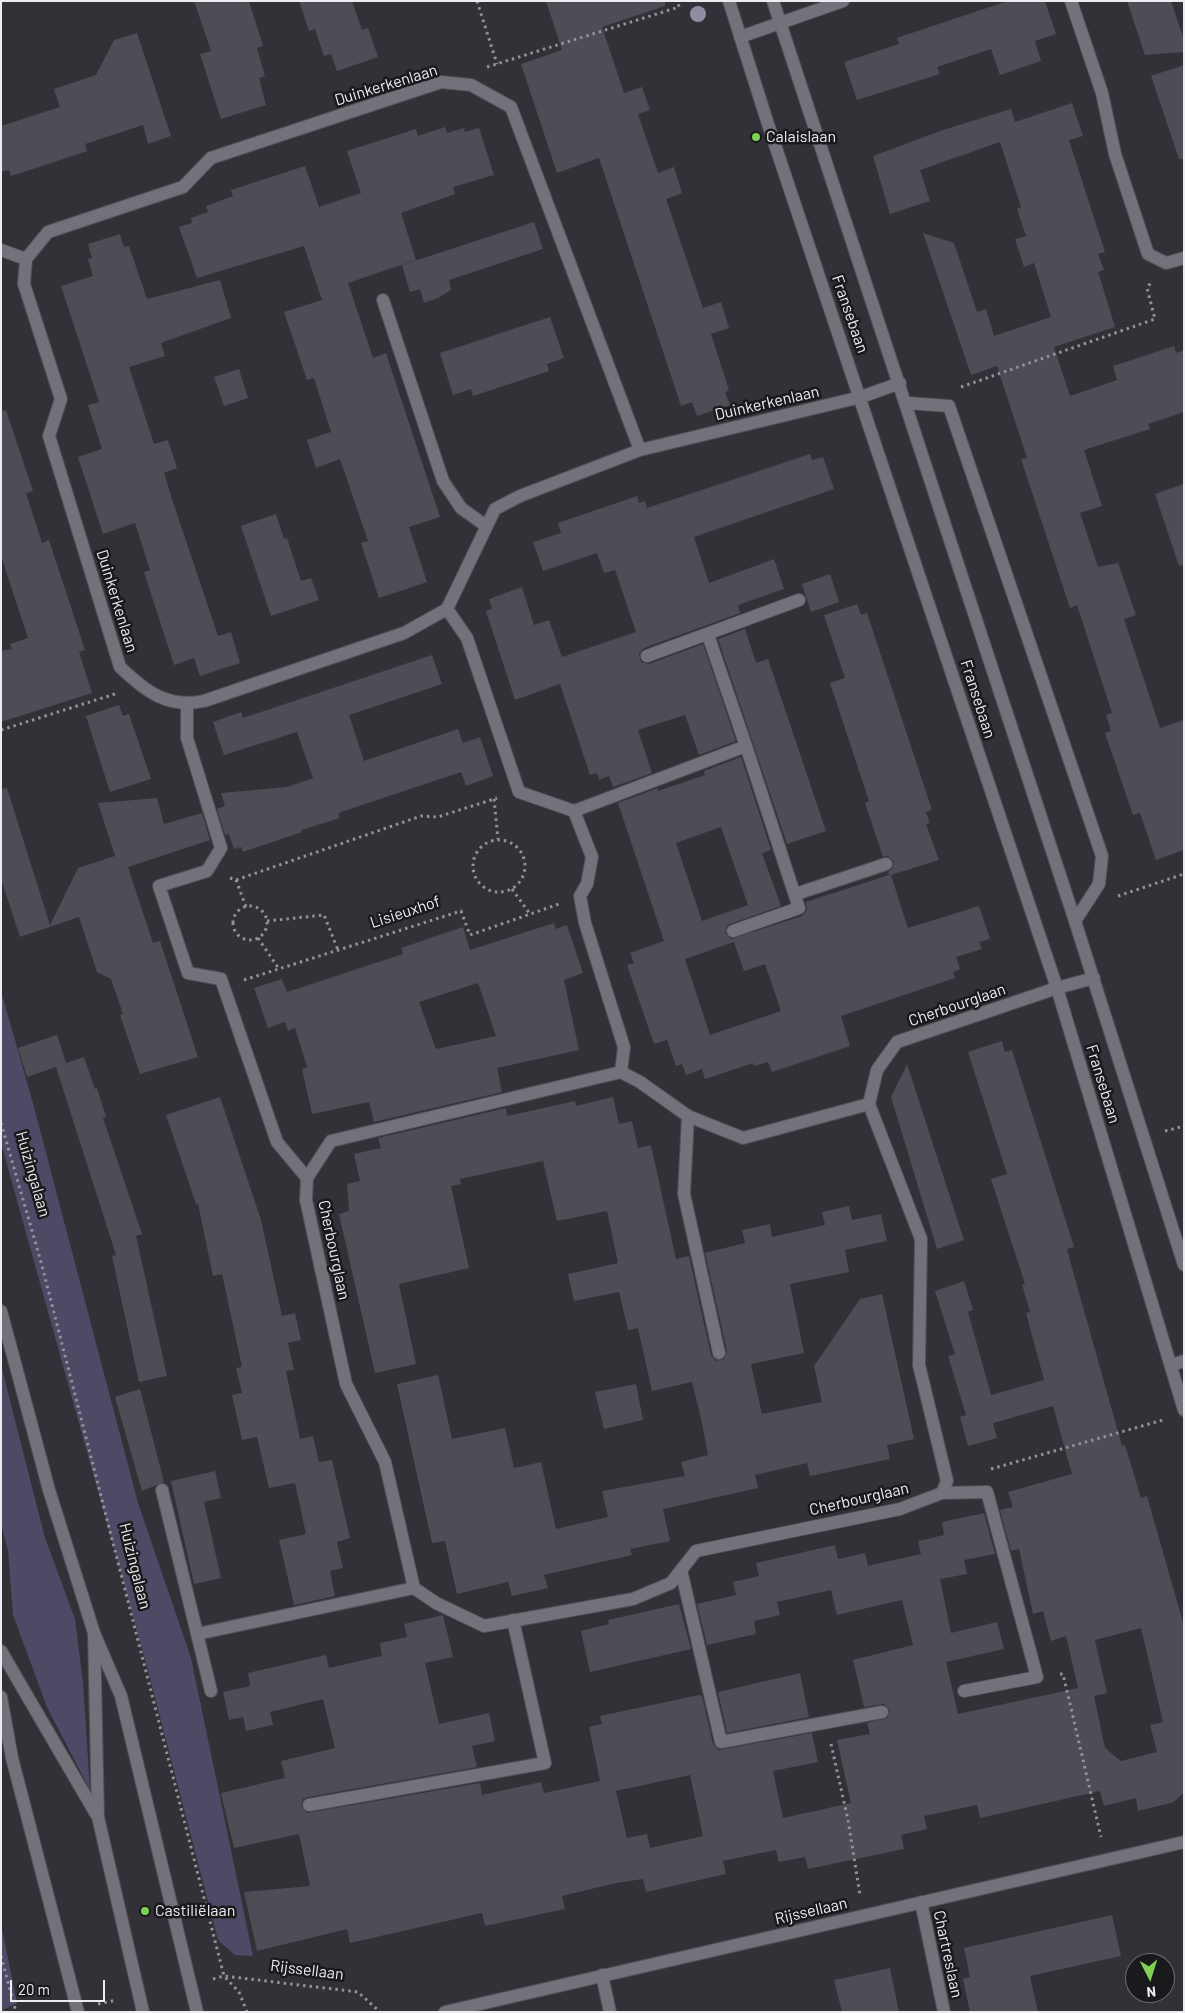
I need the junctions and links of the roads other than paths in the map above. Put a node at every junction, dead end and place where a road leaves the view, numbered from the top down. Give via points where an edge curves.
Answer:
1 (729, 1) edge
2 (773, 1) edge
3 (843, 1) edge
4 (1071, 1) edge
5 (781, 23) junction
6 (740, 38) junction
7 (1, 250) edge
8 (1184, 258) edge
9 (26, 259) junction
10 (383, 300) dead end
11 (900, 383) junction
12 (861, 398) junction
13 (907, 403) junction
14 (640, 450) junction
15 (486, 526) junction
16 (799, 600) dead end
17 (447, 609) junction
18 (708, 634) junction
19 (647, 656) dead end
20 (187, 705) junction
21 (746, 746) junction
22 (574, 811) junction
23 (886, 864) dead end
24 (796, 894) junction
25 (1076, 921) junction
26 (733, 932) dead end
27 (1094, 978) junction
28 (1057, 988) junction
29 (621, 1072) junction
30 (869, 1104) junction
31 (688, 1116) junction
32 (307, 1178) junction
33 (1184, 1265) edge
34 (1, 1311) edge
35 (719, 1353) dead end
36 (1178, 1363) edge
37 (1184, 1410) edge
38 (162, 1490) dead end
39 (942, 1492) junction
40 (681, 1570) junction
41 (414, 1588) junction
42 (514, 1620) junction
43 (94, 1633) junction
44 (197, 1634) junction
45 (1, 1651) edge
46 (210, 1691) dead end
47 (964, 1691) dead end
48 (1, 1697) edge
49 (882, 1712) dead end
50 (309, 1804) dead end
51 (98, 1817) junction
52 (1184, 1842) edge
53 (921, 1902) junction
54 (602, 1975) junction
55 (78, 2012) edge
56 (143, 2012) edge
57 (197, 2012) edge
58 (445, 2012) edge
59 (610, 2012) edge
60 (944, 2012) edge

1 - 6 street, Fransebaan
2 - 5 street, Fransebaan
3 - 5 street
4 - 8 street via 1102,93 1115,154 1148,254 1166,263
5 - 6 street
5 - 11 street, Fransebaan
6 - 12 street, Fransebaan
7 - 9 street
9 - 14 street, Duinkerkenlaan via 48,232 183,187 211,158 441,82 471,85 511,107
9 - 20 street, Duinkerkenlaan via 24,284 61,399 49,436 120,667 140,686 159,697
10 - 15 street via 443,481 461,508
11 - 12 street, Duinkerkenlaan
11 - 13 street, Fransebaan
12 - 14 street, Duinkerkenlaan
12 - 28 street, Fransebaan
13 - 25 street, Fransebaan
13 - 25 street via 949,406 1102,856 1099,884
14 - 15 street, Duinkerkenlaan via 520,496 495,509
15 - 17 street, Duinkerkenlaan
16 - 18 street
17 - 20 street via 404,633
17 - 22 street via 468,638 519,792
18 - 19 street
18 - 21 street
20 - 32 street via 187,738 221,848 207,870 159,886 188,973 221,980 278,1142
21 - 22 street
21 - 24 street
22 - 29 street via 592,857 587,884 580,896 585,923 624,1047
23 - 24 street
24 - 26 street via 800,908
25 - 27 street, Fransebaan
27 - 28 street, Cherbourglaan
27 - 33 street, Fransebaan
28 - 30 street, Cherbourglaan via 897,1042 878,1070
28 - 36 street, Fransebaan
29 - 31 street
29 - 32 street via 331,1141
30 - 31 street via 743,1138
30 - 39 street via 921,1239 919,1365 947,1481
31 - 35 street via 684,1194
32 - 41 street, Cherbourglaan via 306,1200 346,1384 385,1462
34 - 43 street via 49,1490
36 - 37 street, Fransebaan
38 - 44 street
39 - 40 street, Cherbourglaan via 900,1509 696,1551
39 - 47 street via 987,1492 1037,1678
40 - 42 street, Cherbourglaan via 671,1583 633,1599
40 - 49 street via 720,1742
41 - 42 street, Cherbourglaan via 436,1603 484,1626
41 - 44 street
42 - 50 street via 545,1763
43 - 51 street
43 - 57 street via 121,1696
44 - 46 street
45 - 51 street
48 - 55 street via 12,1758
51 - 56 street
52 - 53 street, Rijssellaan
53 - 54 street, Rijssellaan
53 - 60 street, Chartreslaan
54 - 58 street, Rijssellaan
54 - 59 street

